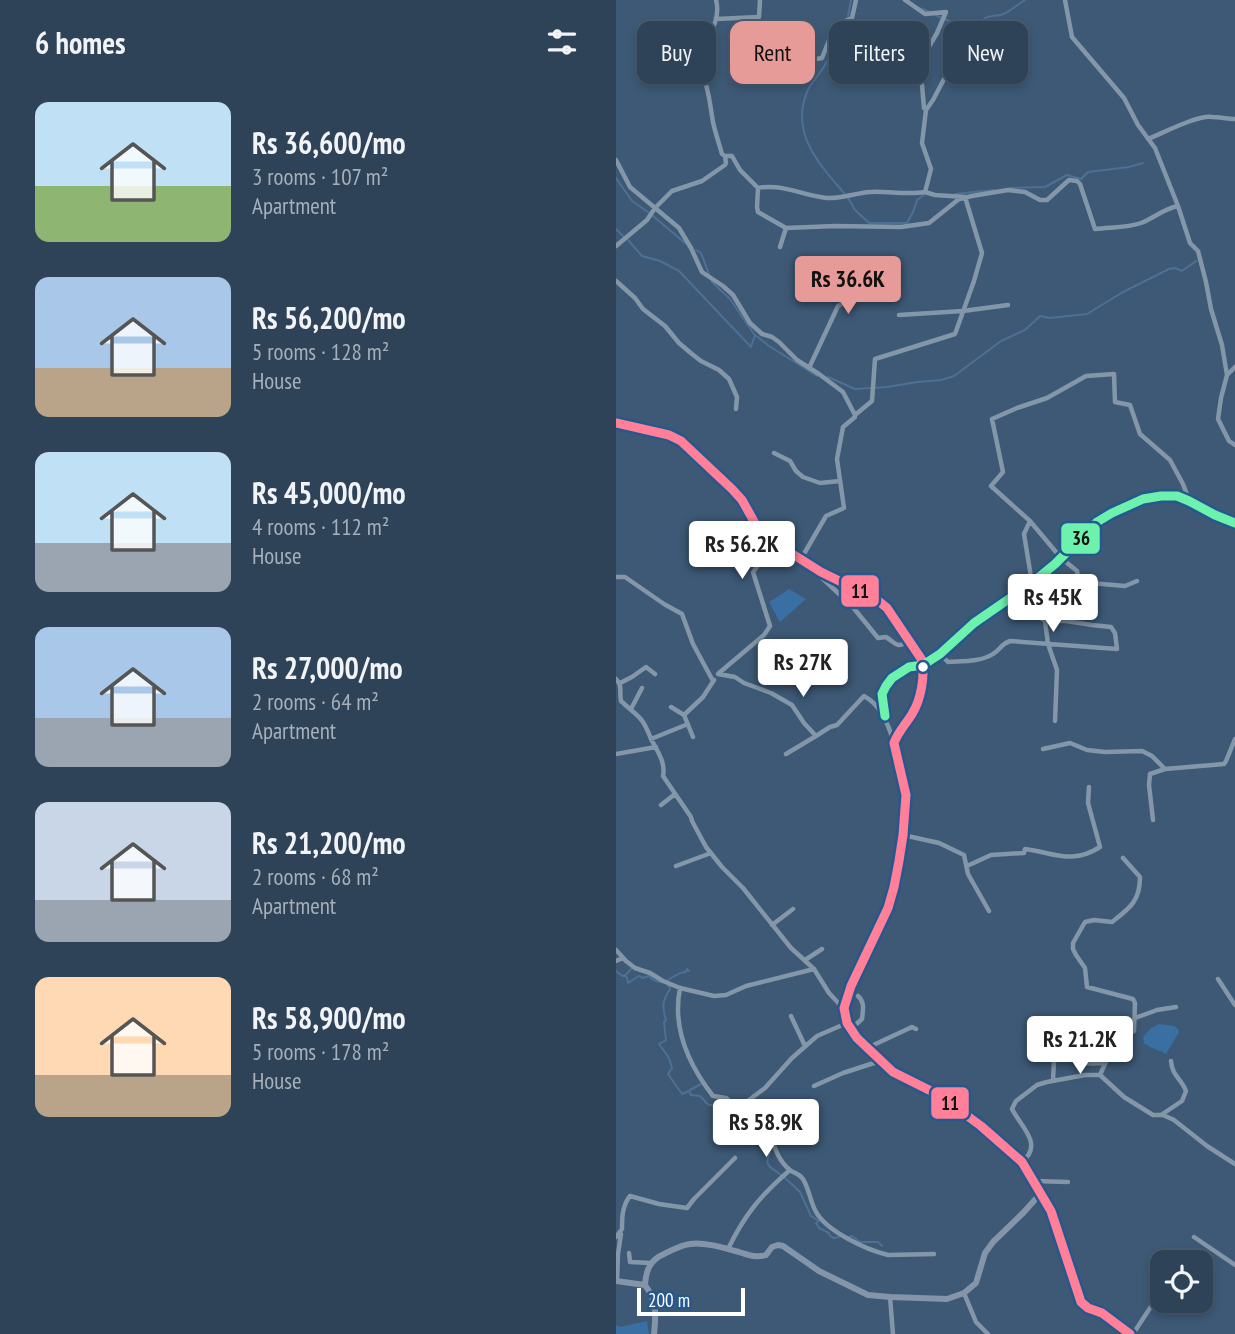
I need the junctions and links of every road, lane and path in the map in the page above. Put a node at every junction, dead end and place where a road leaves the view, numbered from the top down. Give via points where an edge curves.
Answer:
1 (716, 0) edge
2 (760, 0) edge
3 (856, 0) edge
4 (905, 0) edge
5 (1065, 0) edge
6 (716, 19) junction
7 (815, 59) edge
8 (943, 81) edge
9 (926, 110) junction
10 (1235, 119) edge
11 (1148, 139) junction
12 (724, 156) junction
13 (616, 160) edge
14 (758, 188) junction
15 (925, 192) junction
16 (965, 197) junction
17 (1178, 206) junction
18 (655, 208) junction
19 (786, 228) junction
20 (616, 246) edge
21 (780, 247) dead end
22 (883, 266) dead end
23 (616, 281) edge
24 (1008, 305) dead end
25 (963, 311) junction
26 (900, 315) dead end
27 (1235, 367) edge
28 (809, 368) junction
29 (1227, 375) junction
30 (736, 409) dead end
31 (855, 415) junction
32 (616, 423) edge
33 (1235, 445) edge
34 (774, 453) dead end
35 (840, 481) junction
36 (1189, 501) junction
37 (1030, 521) junction
38 (1235, 523) edge
39 (760, 530) junction
40 (711, 541) dead end
41 (775, 543) junction
42 (1061, 558) junction
43 (800, 560) junction
44 (821, 572) junction
45 (616, 576) edge
46 (1137, 581) dead end
47 (1030, 584) junction
48 (1045, 621) junction
49 (909, 642) junction
50 (1048, 643) junction
51 (940, 654) junction
52 (923, 665) junction
53 (655, 674) dead end
54 (718, 674) junction
55 (618, 681) edge
56 (713, 681) junction
57 (642, 688) dead end
58 (671, 707) dead end
59 (631, 709) junction
60 (684, 715) junction
61 (885, 716) junction
62 (1055, 721) dead end
63 (688, 724) junction
64 (817, 736) junction
65 (693, 737) dead end
66 (1235, 739) edge
67 (650, 740) junction
68 (894, 744) junction
69 (656, 747) junction
70 (1043, 748) dead end
71 (616, 754) edge
72 (786, 754) dead end
73 (1165, 769) junction
74 (1089, 787) dead end
75 (675, 794) junction
76 (662, 805) dead end
77 (1153, 820) dead end
78 (903, 835) junction
79 (711, 853) junction
80 (1124, 858) dead end
81 (676, 866) dead end
82 (967, 866) junction
83 (793, 909) dead end
84 (989, 911) dead end
85 (772, 925) junction
86 (822, 949) dead end
87 (616, 950) edge
88 (623, 958) junction
89 (805, 960) junction
90 (616, 961) edge
91 (814, 969) junction
92 (1218, 979) dead end
93 (680, 988) junction
94 (858, 996) dead end
95 (1235, 1006) edge
96 (1176, 1007) dead end
97 (844, 1008) junction
98 (791, 1016) dead end
99 (1135, 1018) junction
100 (849, 1026) junction
101 (916, 1029) dead end
102 (805, 1046) junction
103 (867, 1048) junction
104 (880, 1061) junction
105 (1171, 1061) dead end
106 (1105, 1063) junction
107 (1100, 1075) junction
108 (1053, 1080) junction
109 (814, 1086) dead end
110 (737, 1109) junction
111 (1160, 1115) junction
112 (735, 1158) dead end
113 (1022, 1162) junction
114 (1235, 1164) edge
115 (790, 1170) junction
116 (1034, 1181) junction
117 (1068, 1182) dead end
118 (1040, 1194) junction
119 (621, 1233) junction
120 (616, 1237) edge
121 (1194, 1237) dead end
122 (728, 1250) junction
123 (629, 1253) dead end
124 (934, 1254) dead end
125 (650, 1263) junction
126 (1235, 1265) edge
127 (616, 1281) edge
128 (645, 1285) junction
129 (964, 1293) junction
130 (890, 1297) junction
131 (1150, 1308) edge
132 (654, 1334) edge
133 (893, 1334) edge
134 (988, 1334) edge
135 (1131, 1334) edge

1 - 6 street
2 - 6 street via 759,17
3 - 7 street via 852,18 835,25 822,58
4 - 9 street via 925,14 946,12 920,62
5 - 11 street via 1072,37 1124,98
6 - 12 street via 700,67
8 - 9 street
9 - 15 street via 922,143 931,169
10 - 11 street via 1196,119
11 - 17 street
12 - 14 street via 734,157
12 - 18 street via 725,165 702,181 672,191
13 - 18 street via 630,187
14 - 15 street via 783,187 828,198
14 - 19 street via 758,212
15 - 16 street
16 - 17 street via 1008,190 1044,201 1072,180 1080,184 1096,229 1138,224
16 - 19 street via 919,225
16 - 25 street via 982,253
17 - 29 street via 1190,243 1198,251
18 - 20 street
18 - 28 street via 682,231 702,272 733,295 750,323
19 - 21 street
22 - 28 street via 865,291 838,306
23 - 30 street via 679,343 729,379 737,397
24 - 25 street
25 - 26 street
25 - 31 street via 955,334 875,359 872,401
27 - 29 street
28 - 31 street via 843,392
29 - 33 street via 1219,419
31 - 35 street via 843,427 837,459
32 - 39 main road via 681,441 742,500
34 - 35 street via 790,461 803,477 820,483
35 - 43 street via 844,508 826,516
36 - 37 street via 1170,460 1140,434 1130,405 1115,402 1114,374 1086,376 1047,398 992,419 1003,472 991,486
36 - 38 main road
36 - 42 main road via 1161,495 1143,499 1097,522
37 - 42 street
37 - 47 street via 1024,534
39 - 40 street
39 - 41 main road
41 - 43 main road
41 - 54 street via 753,572 770,628
42 - 46 street via 1077,571 1079,582 1125,586
42 - 47 main road
43 - 44 main road
44 - 49 main road via 876,599
44 - 49 street via 878,638 886,636 901,646
45 - 56 street via 625,577 682,614
47 - 48 street
47 - 51 main road
48 - 50 street
48 - 50 street via 1111,626 1117,649
49 - 52 main road
50 - 51 street via 1010,641 990,656 952,662
50 - 62 street via 1057,670
51 - 52 main road
52 - 61 street via 900,671 886,686 882,694
52 - 68 main road via 918,703
53 - 55 street via 646,667
54 - 56 street
54 - 64 street via 735,677 792,705
55 - 59 street via 621,701
56 - 60 street
57 - 59 street
58 - 60 street
59 - 67 street via 646,726
60 - 63 street
61 - 64 street via 863,697 837,725
61 - 68 street
63 - 65 street
63 - 67 street
64 - 72 street
66 - 73 street via 1224,764
67 - 69 street
68 - 78 main road via 906,795
69 - 71 street
69 - 75 street via 663,776
70 - 73 street via 1070,743 1105,752 1142,751
73 - 77 street via 1150,774
74 - 82 street via 1088,803 1100,847 1096,850 1067,857 1026,849 1024,853 991,855
75 - 76 street
75 - 79 street
78 - 82 street via 959,852
78 - 97 main road via 888,908
79 - 81 street
79 - 85 street
80 - 99 street via 1140,877 1140,893 1112,922 1085,922 1073,949 1085,968 1087,987 1133,999
82 - 84 street
83 - 85 street
85 - 89 street
86 - 89 street
87 - 88 street
88 - 90 street
88 - 93 street
89 - 91 street
91 - 93 street via 726,995
91 - 97 street
92 - 95 street
93 - 110 street via 678,1021 692,1065 713,1096 726,1098
94 - 100 street via 864,1005 862,1018
96 - 99 street
97 - 100 main road
98 - 102 street
99 - 106 street via 1134,1031 1115,1039
100 - 102 street via 817,1036
100 - 103 main road
101 - 103 street
102 - 110 street via 765,1088
103 - 104 main road
104 - 109 street
104 - 113 main road via 898,1076 939,1095
105 - 111 street via 1186,1091 1182,1101
106 - 107 street
106 - 108 street via 1075,1062 1072,1051 1079,1023 1059,1023
107 - 108 street
107 - 111 street via 1127,1099
108 - 113 street via 1031,1088 1012,1109 1032,1147
110 - 115 street via 770,1131 775,1149
111 - 114 street via 1181,1124
112 - 119 street via 687,1208 630,1196
113 - 116 main road
115 - 122 street via 746,1216
115 - 124 street via 804,1181 824,1222 843,1236 888,1255
116 - 117 street
116 - 118 main road
118 - 129 main road via 993,1242 976,1283
118 - 135 main road via 1051,1211 1081,1302
119 - 120 street
119 - 127 street
121 - 126 street
122 - 125 main road via 689,1244
122 - 130 main road via 756,1257 778,1245 839,1282 868,1295
123 - 125 street via 630,1262
125 - 128 main road
127 - 128 main road
128 - 132 main road via 655,1305
129 - 130 main road via 947,1299
129 - 134 street via 976,1322
130 - 133 street
131 - 135 street

